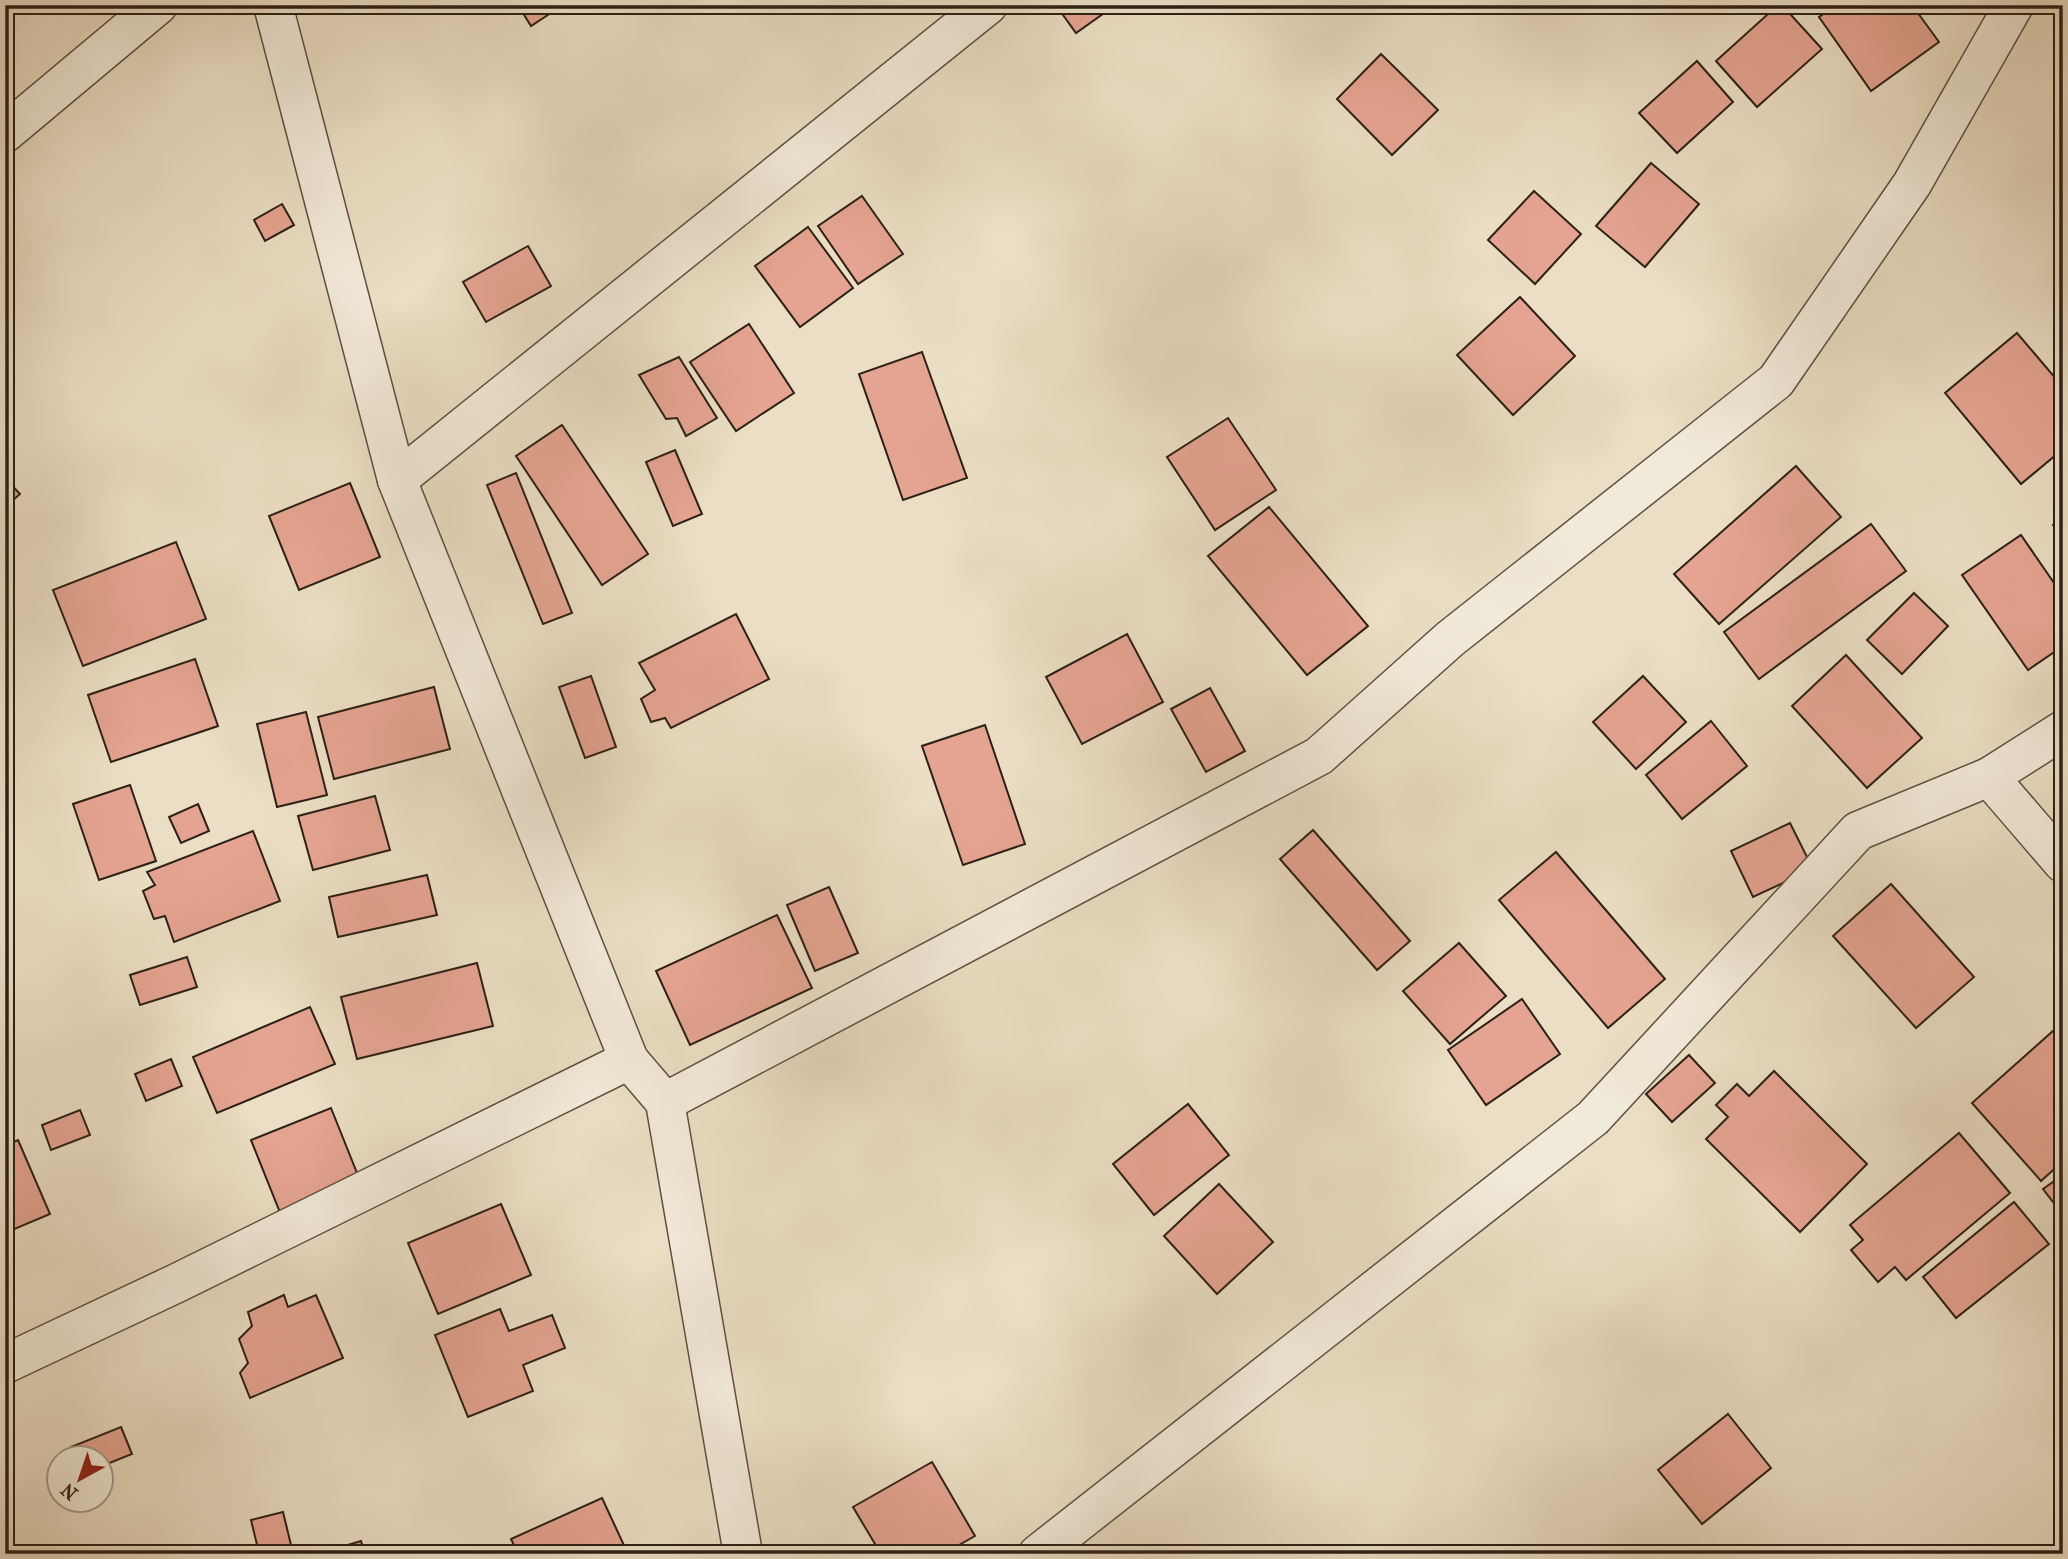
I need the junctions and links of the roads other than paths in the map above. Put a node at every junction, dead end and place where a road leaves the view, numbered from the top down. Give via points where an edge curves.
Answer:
1 (158, 5) edge
2 (273, 5) edge
3 (988, 5) edge
4 (2014, 5) edge
5 (5, 133) edge
6 (397, 480) junction
7 (2063, 730) edge
8 (1989, 777) junction
9 (2063, 863) edge
10 (629, 1060) junction
11 (665, 1102) junction
12 (5, 1364) edge
13 (743, 1554) edge
14 (1038, 1554) edge

1 - 5 street
2 - 6 street
3 - 6 street
4 - 11 street via 1912,184 1776,381 1450,639 1319,756
6 - 10 street
7 - 8 street
8 - 9 street
8 - 14 street via 1858,831 1593,1118
10 - 11 street
10 - 12 street via 190,1278
11 - 13 street

